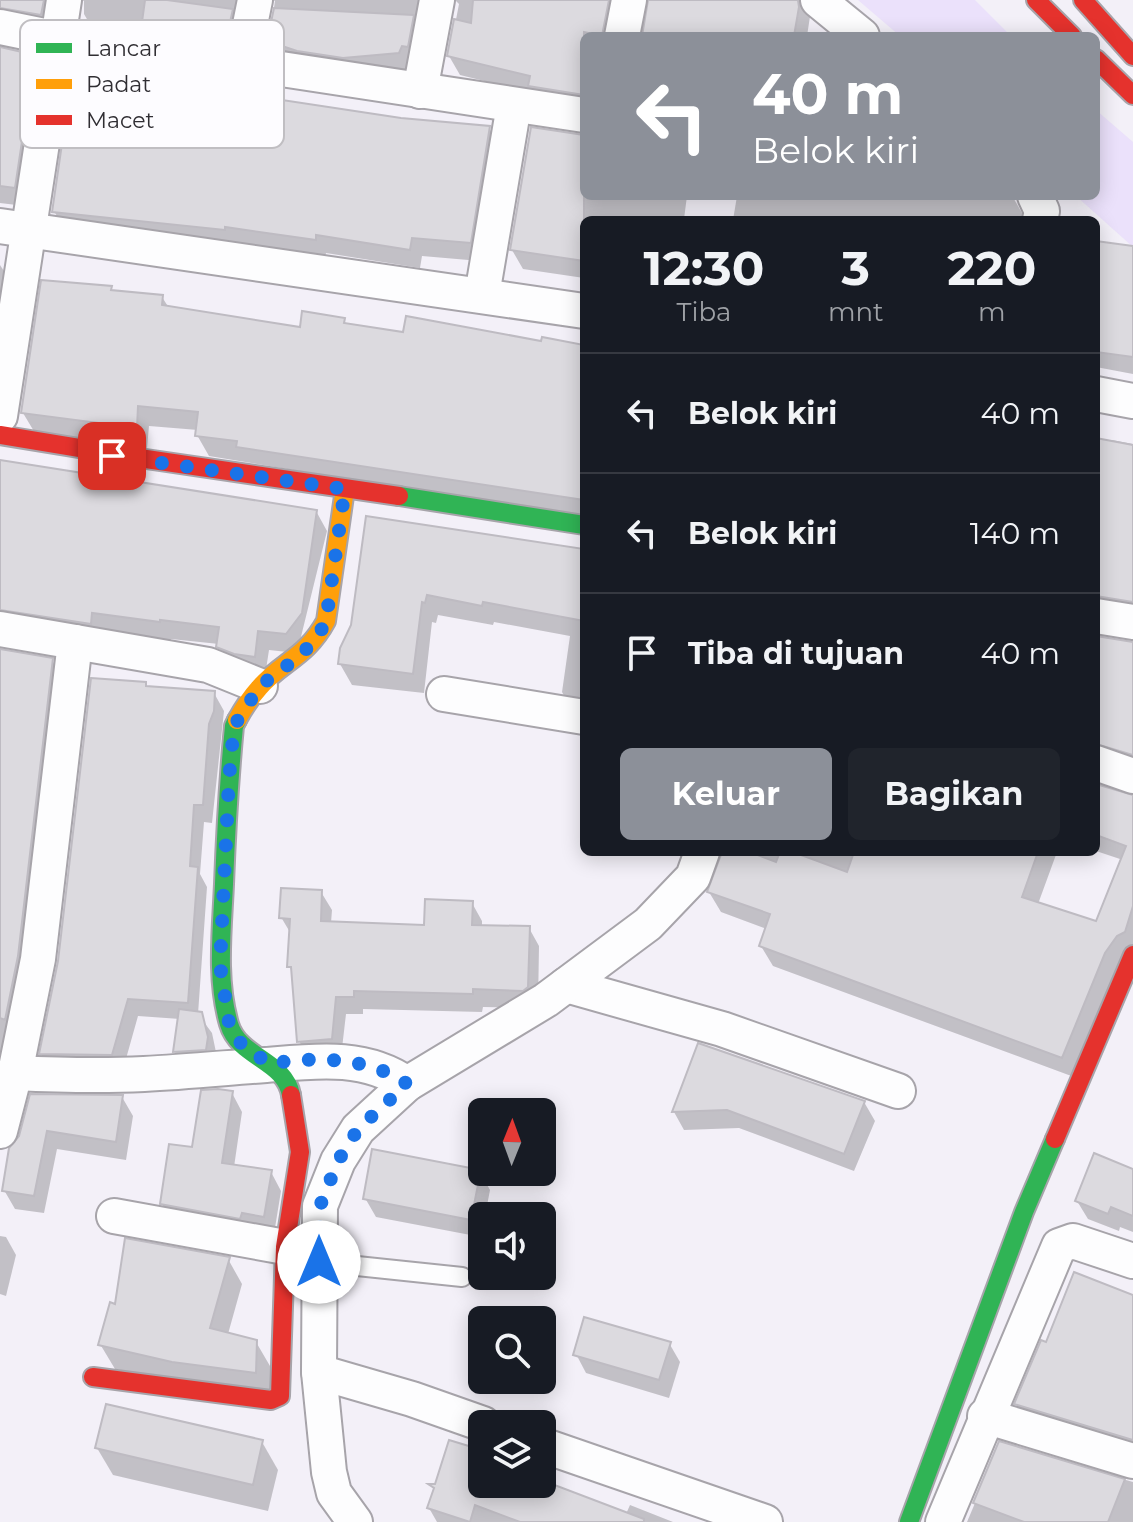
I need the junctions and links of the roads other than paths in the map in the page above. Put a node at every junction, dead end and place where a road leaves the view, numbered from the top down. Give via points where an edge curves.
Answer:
1 (64, 0) edge
2 (255, 0) edge
3 (437, 0) edge
4 (629, 0) edge
5 (818, 0) edge
6 (1036, 0) edge
7 (1083, 0) edge
8 (61, 20) edge
9 (251, 20) edge
10 (0, 27) edge
11 (20, 31) edge
12 (623, 32) edge
13 (815, 32) edge
14 (857, 32) edge
15 (1068, 32) edge
16 (1133, 56) edge
17 (1100, 63) edge
18 (284, 70) edge
19 (420, 91) junction
20 (1133, 95) edge
21 (514, 105) junction
22 (580, 114) edge
23 (34, 148) edge
24 (15, 228) edge
25 (482, 295) junction
26 (580, 310) edge
27 (1100, 395) edge
28 (1133, 401) edge
29 (0, 416) edge
30 (0, 435) edge
31 (345, 489) junction
32 (580, 524) edge
33 (1100, 617) edge
34 (1133, 622) edge
35 (0, 629) edge
36 (75, 642) junction
37 (260, 686) junction
38 (444, 694) dead end
39 (580, 716) edge
40 (1100, 764) edge
41 (1133, 776) edge
42 (701, 856) edge
43 (1133, 955) edge
44 (566, 985) junction
45 (270, 1064) junction
46 (15, 1073) junction
47 (407, 1084) junction
48 (898, 1091) dead end
49 (0, 1131) edge
50 (114, 1216) dead end
51 (285, 1247) junction
52 (1133, 1261) edge
53 (319, 1262) junction
54 (462, 1277) dead end
55 (319, 1372) junction
56 (93, 1377) dead end
57 (985, 1416) junction
58 (468, 1419) edge
59 (556, 1450) edge
60 (1133, 1461) edge
61 (355, 1522) edge
62 (765, 1522) edge
63 (909, 1522) edge
64 (943, 1522) edge

1 - 8 street
2 - 9 street
3 - 19 street
4 - 12 street
5 - 13 street
5 - 14 street
6 - 15 main road
7 - 16 main road
10 - 11 street
17 - 20 main road
18 - 19 street
19 - 21 street
21 - 22 street
21 - 25 street
23 - 24 street
24 - 25 street
24 - 29 street
25 - 26 street
27 - 28 street
30 - 31 main road
31 - 32 main road
31 - 37 main road via 326,621 301,655
33 - 34 street
35 - 36 street
36 - 37 street via 208,665
36 - 46 street via 38,959
37 - 45 main road via 234,726 220,965 234,1035
38 - 39 street
40 - 41 street
42 - 44 street via 693,877 648,924
43 - 63 main road via 1024,1212
44 - 47 street
44 - 48 street via 722,1029
45 - 46 street via 103,1075
45 - 47 street via 356,1064 382,1069
45 - 51 main road via 289,1085 300,1152
46 - 49 street
47 - 53 street via 358,1129 338,1161 320,1206
50 - 51 street
51 - 56 main road via 281,1390 276,1399
52 - 57 street via 1073,1241 1059,1246
53 - 54 lane
53 - 55 street
55 - 58 street
55 - 61 street via 334,1493
57 - 60 street
57 - 64 street
59 - 62 street

